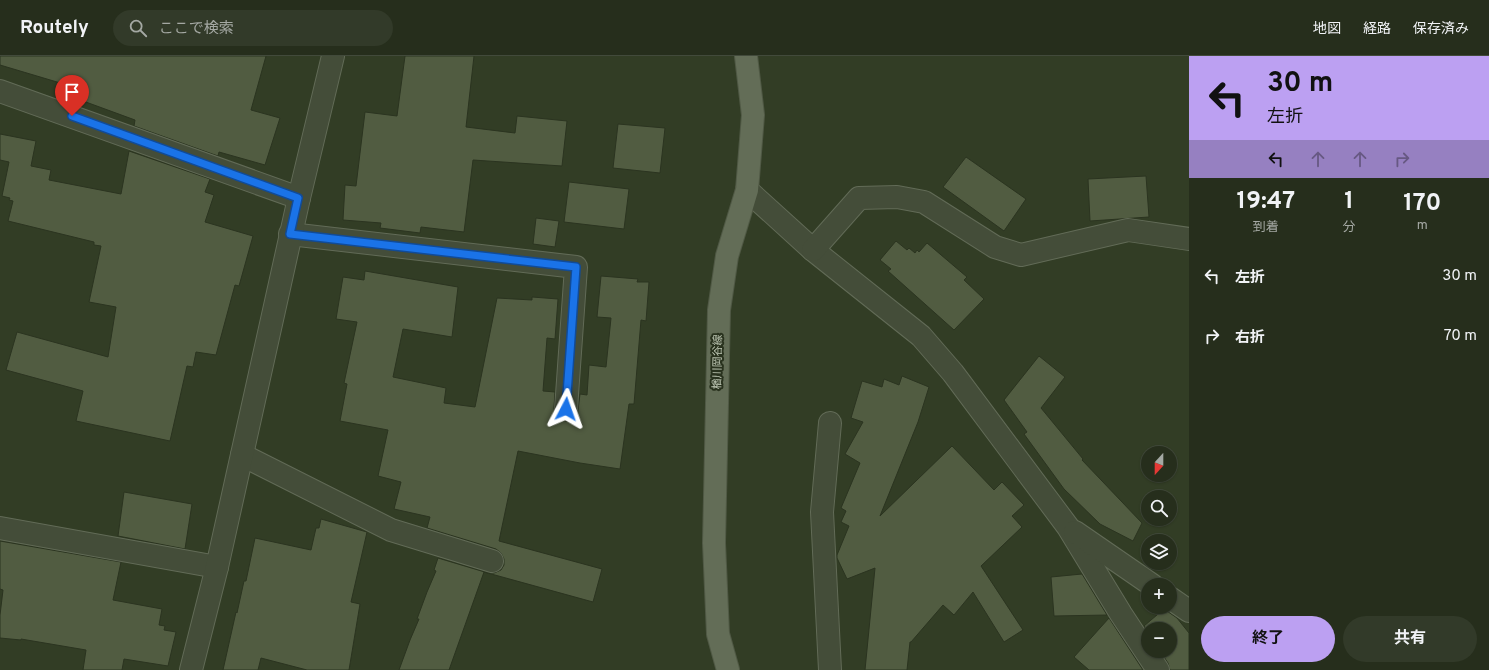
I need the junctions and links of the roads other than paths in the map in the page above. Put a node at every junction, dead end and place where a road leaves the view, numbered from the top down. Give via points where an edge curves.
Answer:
1 (333, 56) edge
2 (746, 56) edge
3 (0, 90) edge
4 (746, 190) junction
5 (298, 198) junction
6 (290, 234) junction
7 (1189, 239) edge
8 (813, 250) junction
9 (566, 409) dead end
10 (830, 424) dead end
11 (242, 455) junction
12 (1068, 527) junction
13 (0, 528) edge
14 (492, 561) dead end
15 (217, 566) junction
16 (1142, 578) edge
17 (1177, 603) edge
18 (1189, 611) edge
19 (191, 670) edge
20 (728, 670) edge
21 (830, 670) edge
22 (1158, 670) edge

1 - 5 street
2 - 4 main road, 楢川岡谷線 via 753,115
3 - 5 street
4 - 8 street
4 - 20 main road, 楢川岡谷線 via 727,256 719,310 714,543 718,634
5 - 6 street
6 - 9 street via 576,267
6 - 11 street
7 - 8 street via 1128,230 1021,255 995,247 924,202 897,197 859,198
8 - 12 street via 921,336 953,372
10 - 21 street via 822,512
11 - 14 street via 391,530
11 - 15 street
12 - 16 street
12 - 22 street
13 - 15 street
15 - 19 street
17 - 18 street

